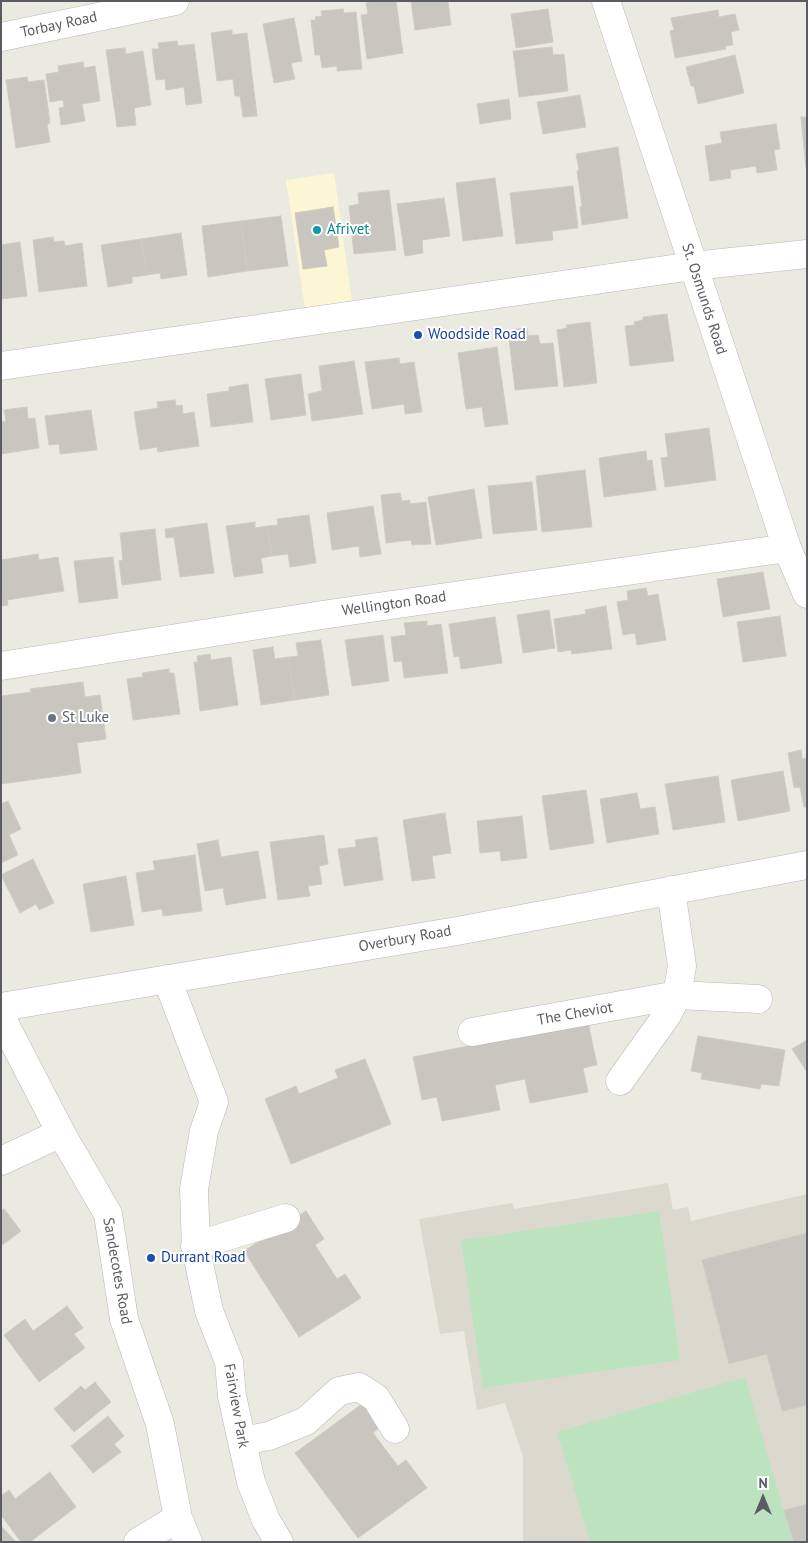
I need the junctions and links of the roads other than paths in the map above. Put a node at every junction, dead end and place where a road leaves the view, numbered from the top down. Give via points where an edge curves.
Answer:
1 (175, 1) edge
2 (606, 1) edge
3 (1, 37) edge
4 (807, 254) edge
5 (693, 266) junction
6 (1, 366) edge
7 (787, 548) junction
8 (807, 594) edge
9 (1, 666) edge
10 (807, 865) edge
11 (671, 890) junction
12 (167, 979) junction
13 (677, 995) junction
14 (758, 999) dead end
15 (1, 1007) edge
16 (1, 1017) edge
17 (472, 1032) dead end
18 (620, 1081) dead end
19 (61, 1134) junction
20 (1, 1161) edge
21 (286, 1218) dead end
22 (195, 1246) junction
23 (395, 1429) dead end
24 (242, 1441) junction
25 (183, 1530) edge
26 (138, 1542) edge
27 (279, 1542) edge

1 - 3 street, Torbay Road
2 - 5 street, St. Osmunds Road
4 - 5 street
5 - 6 street
5 - 7 street, St. Osmunds Road
7 - 8 street, St. Osmunds Road
7 - 9 street, Wellington Road via 332,613
10 - 11 street, Overbury Road
11 - 12 street, Overbury Road
11 - 13 street via 682,966
12 - 15 street, Overbury Road
12 - 22 street, Fairview Park via 214,1102 204,1130 194,1189
13 - 14 street, The Cheviot
13 - 17 street, The Cheviot
13 - 18 street
16 - 19 street, Sandecotes Road
19 - 20 street
19 - 25 street, Sandecotes Road via 108,1214 124,1319 160,1424
21 - 22 street
22 - 24 street, Fairview Park via 209,1311 229,1362 232,1396
23 - 24 street via 376,1398 359,1387 339,1391 306,1421 269,1436
24 - 27 street, Fairview Park via 251,1482
25 - 26 street

